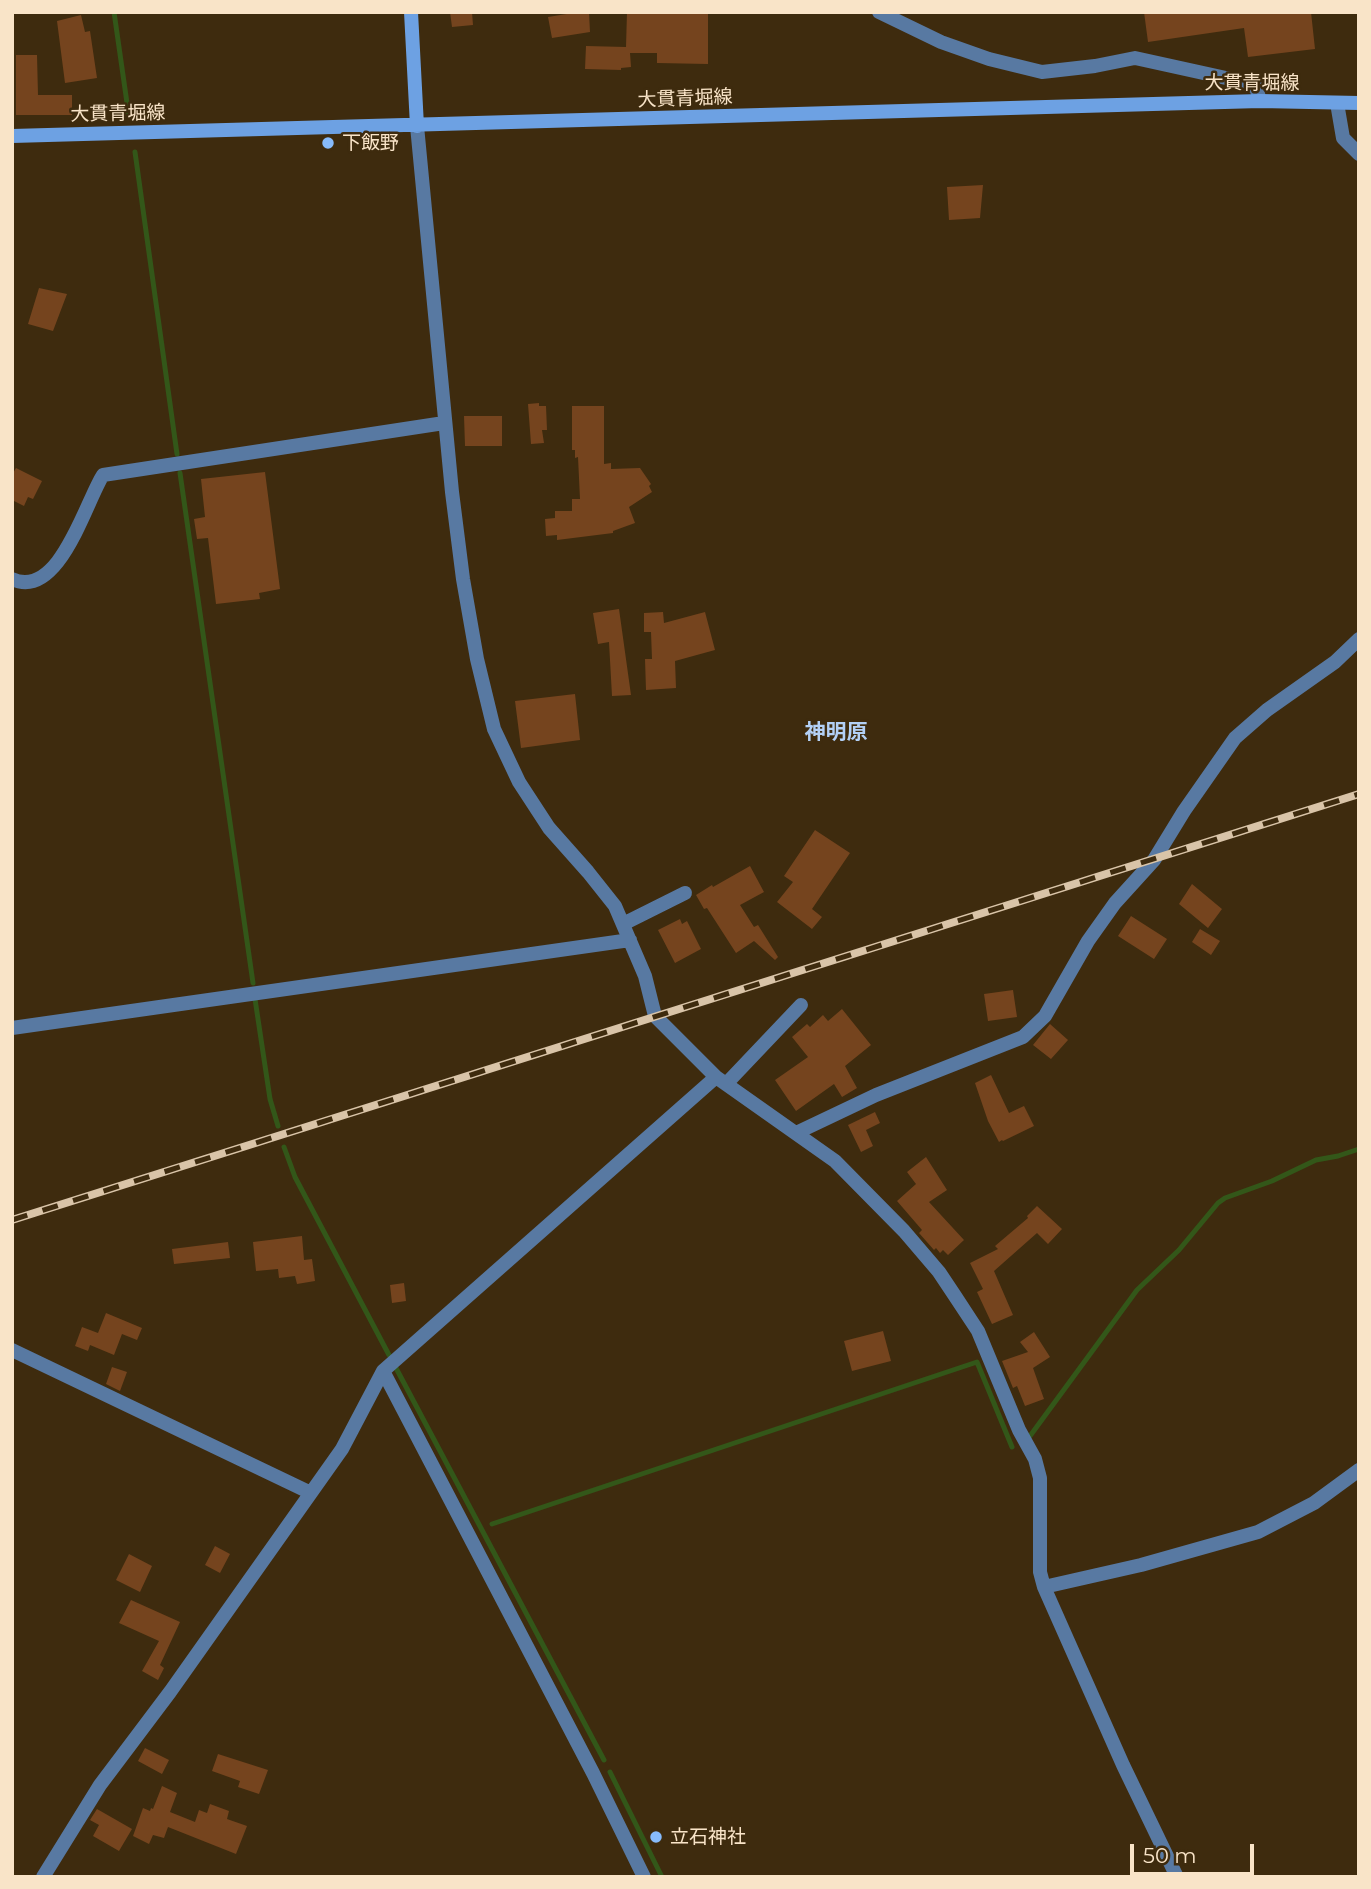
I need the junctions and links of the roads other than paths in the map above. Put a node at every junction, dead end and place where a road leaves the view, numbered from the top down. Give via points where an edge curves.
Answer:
1 (411, 12) edge
2 (878, 12) edge
3 (1260, 101) junction
4 (1337, 103) junction
5 (1359, 103) edge
6 (417, 126) junction
7 (12, 136) edge
8 (1359, 154) edge
9 (444, 423) junction
10 (12, 579) edge
11 (1359, 639) edge
12 (685, 893) dead end
13 (622, 924) junction
14 (630, 940) junction
15 (801, 1005) dead end
16 (12, 1028) edge
17 (721, 1081) junction
18 (796, 1133) junction
19 (12, 1350) edge
20 (383, 1371) junction
21 (1359, 1470) edge
22 (311, 1493) junction
23 (1044, 1587) junction
24 (43, 1877) edge
25 (644, 1877) edge
26 (1177, 1877) edge

1 - 6 main road
2 - 3 street via 941,42 1042,72 1135,58 1255,87
3 - 4 main road, 大貫青堀線
3 - 6 main road, 大貫青堀線
4 - 5 main road, 大貫青堀線
4 - 8 street via 1343,138
6 - 7 main road, 大貫青堀線
6 - 9 street
9 - 10 street via 103,475 60,558 35,581
9 - 13 street via 463,579 494,729 541,817 615,906
11 - 18 street via 1235,738 1154,860 1088,941 1045,1016 1023,1037 876,1095
12 - 13 street
13 - 14 street
14 - 16 street
14 - 17 street via 655,1016
15 - 17 street
17 - 18 street
17 - 20 street
18 - 23 street via 835,1161 904,1231 939,1272 978,1331 1040,1478
19 - 22 street
20 - 22 street via 342,1449
20 - 25 street
21 - 23 street via 1314,1503 1258,1532
22 - 24 street via 100,1785
23 - 26 street

